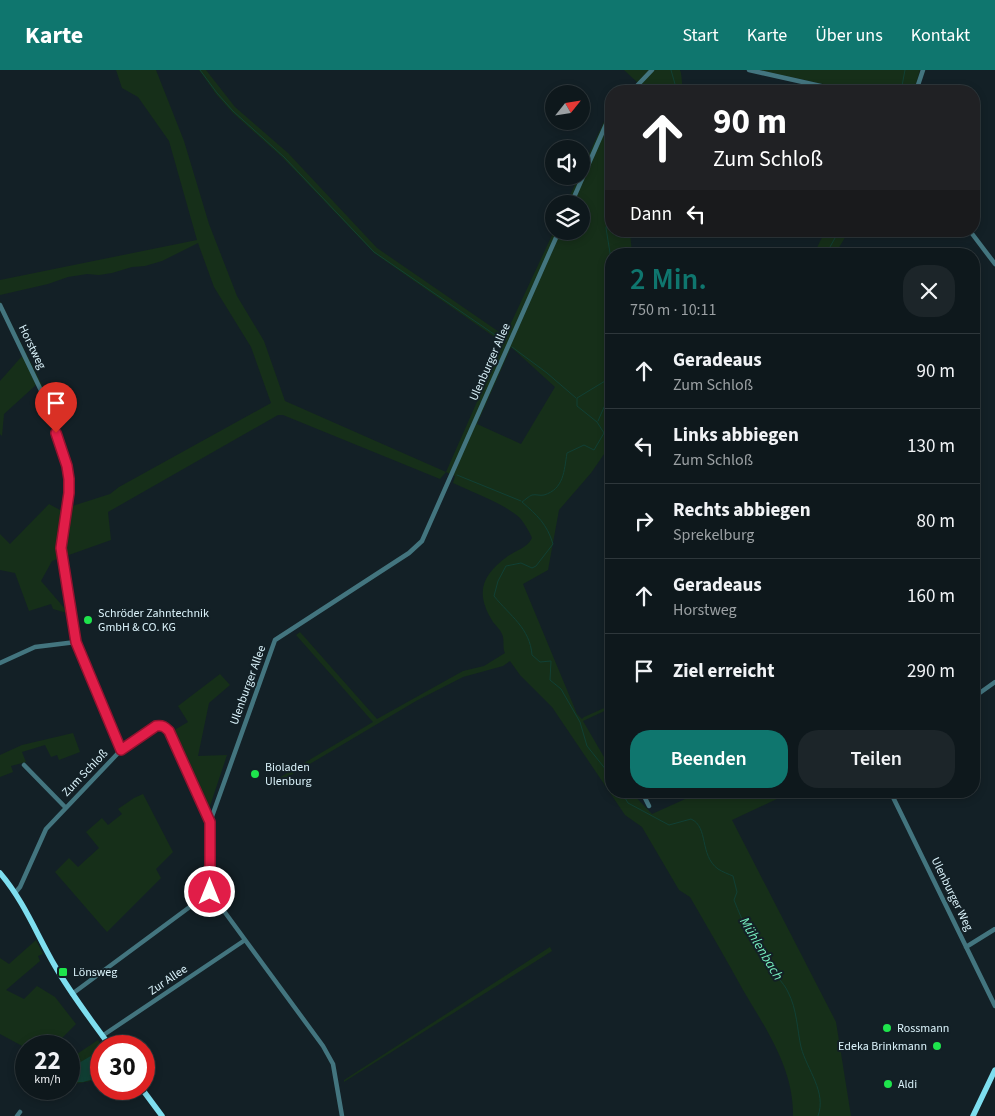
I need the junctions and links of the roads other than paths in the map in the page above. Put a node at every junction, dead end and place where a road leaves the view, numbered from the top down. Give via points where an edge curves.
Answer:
1 (652, 70) edge
2 (749, 70) edge
3 (922, 70) edge
4 (638, 85) edge
5 (815, 85) edge
6 (918, 85) edge
7 (605, 127) edge
8 (575, 195) edge
9 (975, 237) edge
10 (555, 240) edge
11 (995, 264) edge
12 (0, 305) edge
13 (76, 642) junction
14 (0, 663) edge
15 (995, 682) edge
16 (980, 693) edge
17 (121, 750) junction
18 (24, 765) dead end
19 (645, 798) edge
20 (893, 798) edge
21 (649, 806) dead end
22 (66, 808) junction
23 (210, 822) junction
24 (0, 873) edge
25 (210, 892) junction
26 (15, 893) junction
27 (995, 929) edge
28 (245, 940) junction
29 (966, 946) junction
30 (72, 994) junction
31 (995, 1006) edge
32 (101, 1035) edge
33 (103, 1035) edge
34 (995, 1070) edge
35 (150, 1100) edge
36 (162, 1116) edge
37 (342, 1116) edge
38 (973, 1116) edge

1 - 4 street
2 - 5 street
3 - 6 street
7 - 8 street
9 - 11 street
10 - 23 street, Ulenburger Allee via 422,541 409,553 275,640
12 - 13 street, Horstweg via 48,405 67,466 69,493 61,548
13 - 14 street via 35,646
13 - 17 street, Horstweg
15 - 16 street
17 - 22 street, Zum Schloß
17 - 23 street, Zum Schloß via 156,726 164,726
18 - 22 street
19 - 21 street
20 - 29 street, Ulenburger Weg
22 - 26 street, Zum Schloß via 46,829
23 - 25 street, Ulenburger Allee
24 - 26 main road
25 - 28 street
25 - 30 street
26 - 30 main road
27 - 29 street
28 - 33 street, Zur Allee
28 - 37 street via 333,1064
29 - 31 street, Ulenburger Weg
30 - 32 main road
34 - 38 main road
35 - 36 main road

